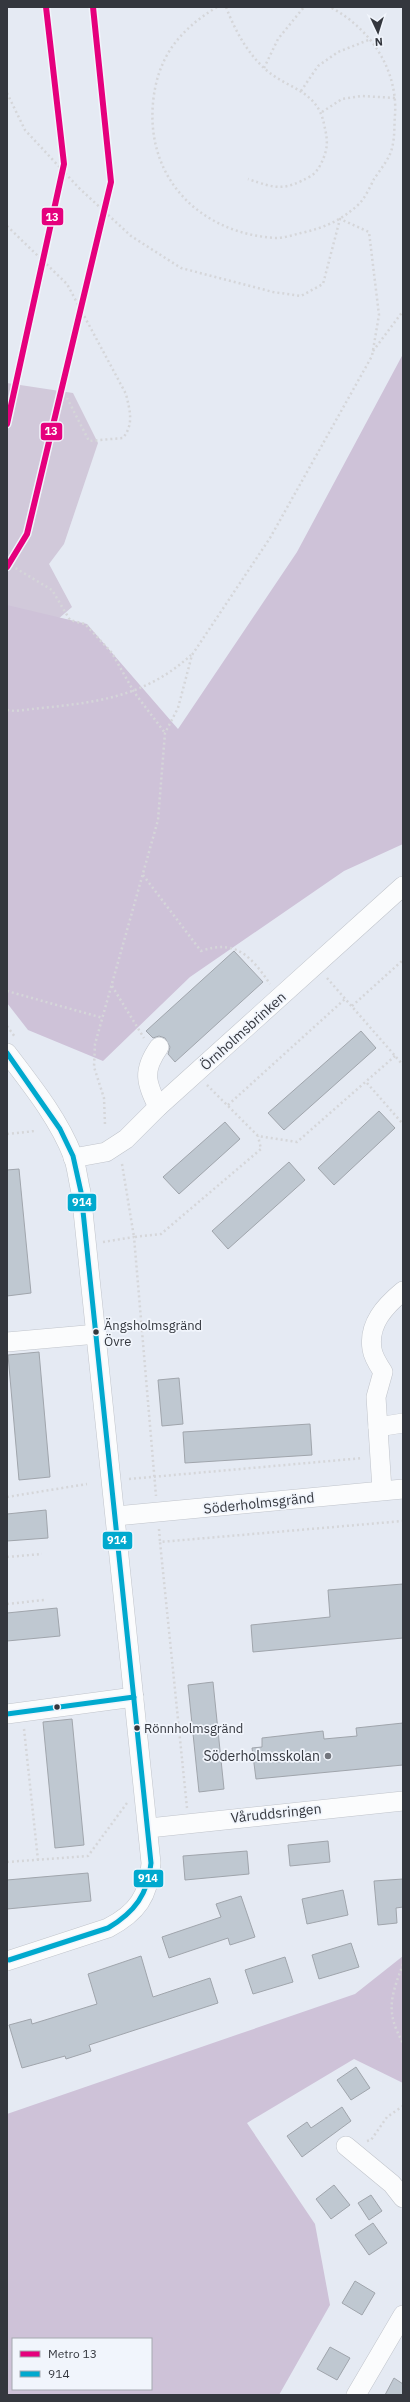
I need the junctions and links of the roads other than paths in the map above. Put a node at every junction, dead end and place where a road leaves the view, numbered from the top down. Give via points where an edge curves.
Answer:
1 (403, 886) edge
2 (156, 1050) road end
3 (7, 1053) edge
4 (158, 1107) junction
5 (73, 1158) junction
6 (403, 1291) edge
7 (97, 1334) junction
8 (7, 1342) edge
9 (403, 1423) edge
10 (378, 1427) junction
11 (403, 1488) edge
12 (382, 1490) junction
13 (116, 1516) junction
14 (134, 1697) junction
15 (15, 1713) edge
16 (403, 1801) edge
17 (149, 1828) junction
18 (7, 1960) edge
19 (346, 2146) road end
20 (403, 2198) edge
21 (403, 2315) edge
22 (356, 2395) edge

1 - 4 street, Örnholmsbrinken
2 - 4 street via 146,1072 148,1088
3 - 5 street via 60,1128
4 - 5 street, Örnholmsbrinken via 126,1139 106,1152
5 - 7 street via 81,1192
6 - 10 street via 388,1303 373,1326 372,1350 383,1372 376,1396
7 - 8 street
7 - 13 street
9 - 10 street
10 - 12 street
11 - 12 street, Söderholmsgränd
12 - 13 street, Söderholmsgränd
13 - 14 street
14 - 15 street
14 - 17 street
16 - 17 street, Våruddsringen
17 - 18 street via 150,1881 145,1896 135,1910 123,1921 108,1928
19 - 20 street via 392,2184
21 - 22 street

